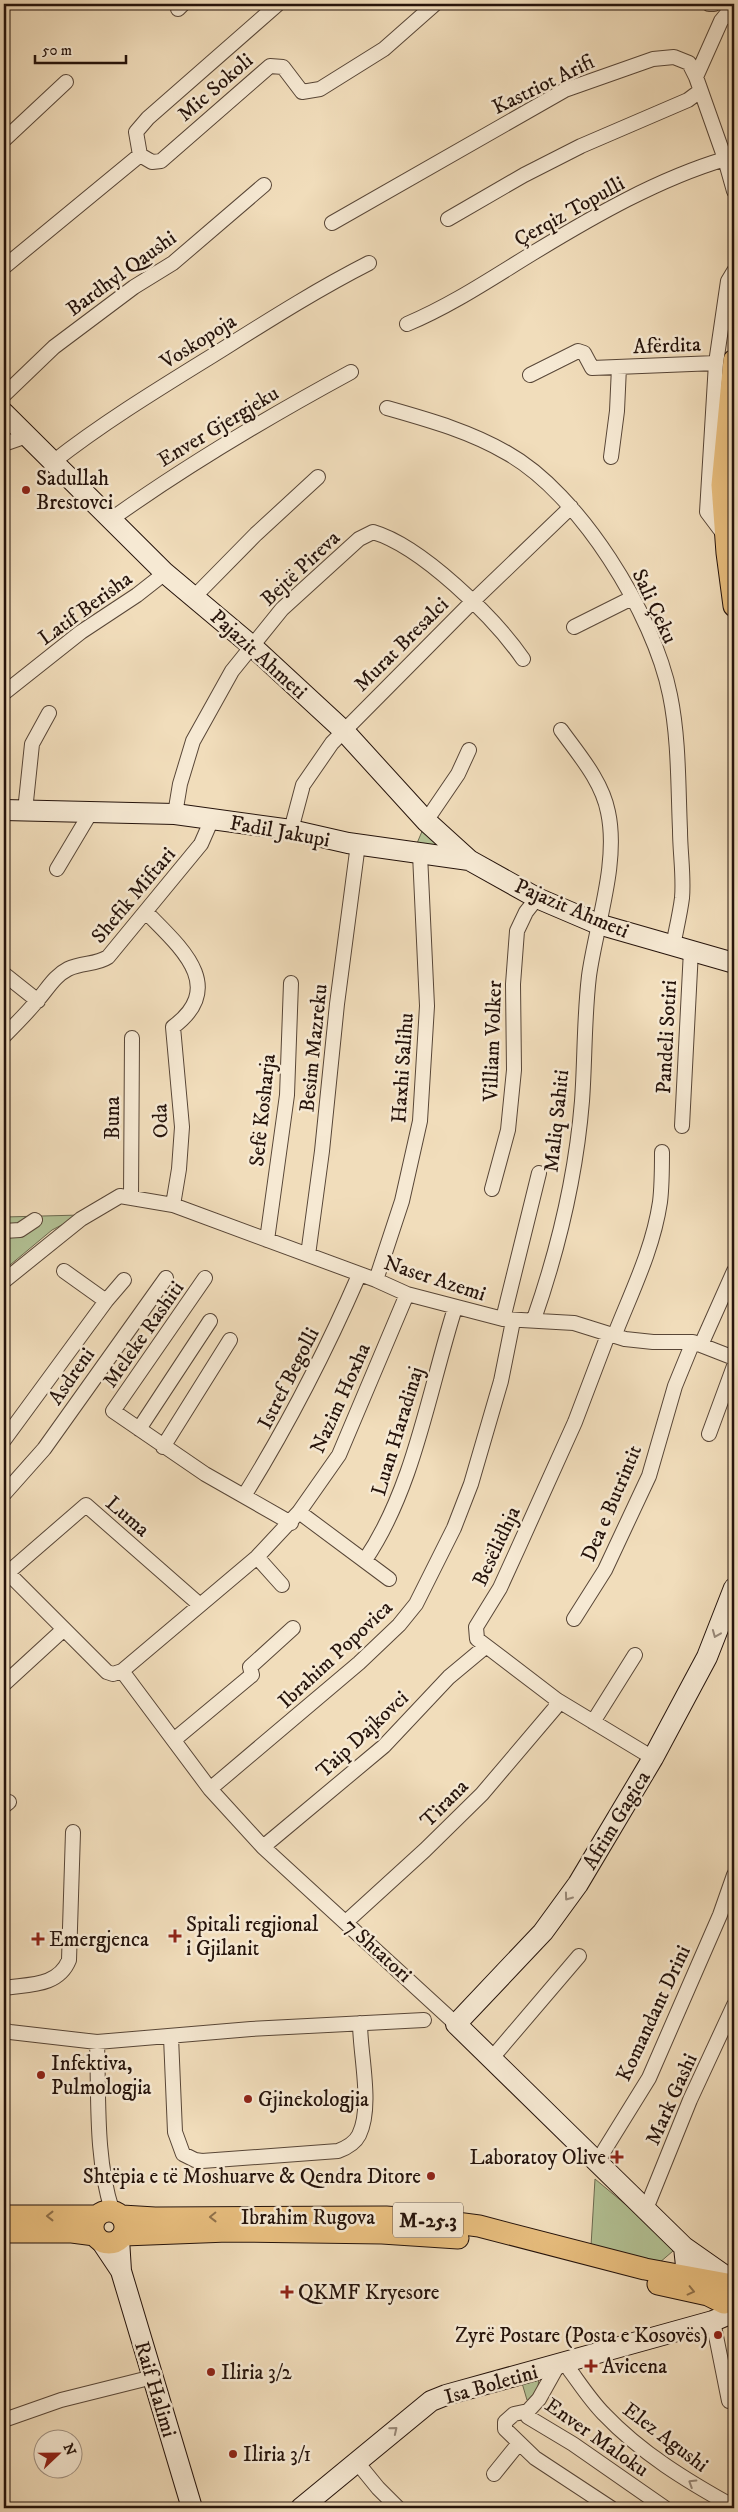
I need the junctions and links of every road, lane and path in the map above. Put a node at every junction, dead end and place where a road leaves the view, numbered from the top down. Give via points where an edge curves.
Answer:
1 (278, 4) edge
2 (435, 4) edge
3 (709, 4) edge
4 (714, 4) edge
5 (734, 6) edge
6 (66, 82) dead end
7 (698, 84) junction
8 (4, 140) edge
9 (140, 155) junction
10 (725, 159) junction
11 (264, 185) dead end
12 (734, 191) edge
13 (448, 219) dead end
14 (332, 223) dead end
15 (369, 263) dead end
16 (4, 267) edge
17 (734, 271) edge
18 (407, 324) dead end
19 (725, 361) edge
20 (619, 367) junction
21 (351, 372) dead end
22 (530, 375) dead end
23 (4, 395) edge
24 (387, 408) dead end
25 (4, 412) edge
26 (26, 436) junction
27 (4, 444) edge
28 (611, 457) dead end
29 (53, 462) junction
30 (318, 478) dead end
31 (571, 506) junction
32 (110, 520) junction
33 (730, 542) edge
34 (165, 573) junction
35 (194, 597) junction
36 (632, 598) junction
37 (472, 602) junction
38 (734, 606) edge
39 (574, 627) dead end
40 (252, 646) junction
41 (523, 659) dead end
42 (4, 693) edge
43 (49, 713) dead end
44 (561, 730) dead end
45 (344, 731) junction
46 (469, 750) dead end
47 (4, 810) edge
48 (25, 810) junction
49 (91, 812) junction
50 (175, 814) junction
51 (212, 819) junction
52 (426, 821) junction
53 (291, 830) junction
54 (358, 844) junction
55 (420, 854) junction
56 (469, 860) junction
57 (57, 869) dead end
58 (537, 898) junction
59 (146, 912) junction
60 (598, 924) junction
61 (682, 948) junction
62 (734, 963) edge
63 (4, 974) edge
64 (291, 983) dead end
65 (38, 1000) junction
66 (4, 1036) edge
67 (132, 1038) dead end
68 (682, 1126) dead end
69 (662, 1152) dead end
70 (539, 1173) dead end
71 (492, 1189) dead end
72 (131, 1197) junction
73 (173, 1205) junction
74 (35, 1220) dead end
75 (4, 1231) edge
76 (267, 1240) junction
77 (308, 1255) junction
78 (64, 1271) dead end
79 (734, 1271) edge
80 (360, 1275) junction
81 (166, 1278) dead end
82 (205, 1278) dead end
83 (124, 1280) dead end
84 (376, 1280) junction
85 (4, 1281) edge
86 (407, 1294) junction
87 (106, 1301) junction
88 (455, 1308) junction
89 (534, 1319) junction
90 (508, 1320) junction
91 (210, 1321) dead end
92 (612, 1335) junction
93 (230, 1340) dead end
94 (697, 1343) junction
95 (734, 1358) edge
96 (734, 1366) edge
97 (139, 1429) junction
98 (709, 1434) dead end
99 (4, 1440) edge
100 (164, 1447) junction
101 (4, 1494) edge
102 (244, 1496) junction
103 (295, 1518) junction
104 (257, 1556) junction
105 (365, 1560) junction
106 (5, 1573) edge
107 (389, 1578) dead end
108 (282, 1585) dead end
109 (734, 1588) edge
110 (200, 1605) junction
111 (574, 1619) dead end
112 (293, 1628) dead end
113 (64, 1629) junction
114 (485, 1647) junction
115 (635, 1655) dead end
116 (122, 1671) junction
117 (4, 1684) edge
118 (557, 1700) junction
119 (593, 1722) junction
120 (175, 1739) junction
121 (653, 1758) junction
122 (210, 1789) junction
123 (73, 1832) dead end
124 (263, 1847) junction
125 (734, 1875) edge
126 (346, 1922) junction
127 (579, 1956) dead end
128 (4, 1988) edge
129 (734, 2006) edge
130 (424, 2020) dead end
131 (360, 2023) junction
132 (456, 2024) junction
133 (4, 2030) edge
134 (171, 2037) junction
135 (97, 2042) junction
136 (492, 2058) junction
137 (597, 2162) junction
138 (646, 2209) junction
139 (4, 2216) edge
140 (108, 2222) junction
141 (4, 2232) edge
142 (684, 2247) junction
143 (686, 2275) junction
144 (728, 2299) edge
145 (563, 2364) junction
146 (153, 2377) junction
147 (728, 2401) dead end
148 (528, 2411) junction
149 (4, 2420) edge
150 (519, 2443) junction
151 (356, 2461) junction
152 (494, 2474) dead end
153 (734, 2507) edge
154 (192, 2508) edge
155 (301, 2508) edge
156 (398, 2508) edge
157 (611, 2508) edge
158 (664, 2508) edge

1 - 9 street, Mic Sokoli via 148,118 136,132
2 - 9 street, Mic Sokoli via 384,50 320,89 302,92 283,67 270,66 162,161 152,162
3 - 4 street
5 - 7 street via 721,21
6 - 8 street
7 - 10 street, Kastriot Arifi
7 - 13 street via 688,100 524,174
7 - 14 street, Kastriot Arifi via 689,62 674,57 653,58 565,90
9 - 16 street
10 - 12 street
10 - 18 street, Çerqiz Topulli via 678,174 535,252 458,299
11 - 23 street, Bardhyl Qaushi via 173,263 134,287 54,347
15 - 29 street, Voskopoja via 321,288 165,384
17 - 19 street via 728,281
19 - 20 street, Afërdita
19 - 33 main road via 722,485
20 - 22 street, Afërdita via 592,368 584,353 578,350
20 - 28 street, Afërdita
21 - 32 street, Enver Gjergjeku via 288,406 155,488
24 - 31 street, Sali Çeku via 456,428 508,453 542,478
25 - 26 street, Pajazit Ahmeti
26 - 27 street
26 - 29 street, Pajazit Ahmeti
29 - 32 street, Pajazit Ahmeti
30 - 35 street, Pajazit Ahmeti via 256,534
31 - 36 street, Sali Çeku via 616,569
31 - 37 street, Murat Bresalci
32 - 34 street, Pajazit Ahmeti
33 - 38 main road
34 - 35 street, Pajazit Ahmeti
34 - 42 street, Latif Berisha via 81,632
35 - 40 street, Pajazit Ahmeti
36 - 39 street
36 - 61 street, Sali Çeku via 651,637 670,694 679,775
37 - 40 street, Bejtë Pireva via 414,553 388,536 373,532 359,539 282,609
37 - 41 street, Bejtë Pireva
37 - 45 street, Murat Bresalci
40 - 45 street, Pajazit Ahmeti
40 - 50 street, Bejtë Pireva via 232,671 193,741
43 - 48 street via 32,744
44 - 60 street, Maliq Sahiti via 596,781 608,811 611,840
45 - 52 street, Pajazit Ahmeti
45 - 53 street, Murat Bresalci via 311,771 297,801
46 - 52 street via 458,774
47 - 48 street, Fadil Jakupi
48 - 49 street, Fadil Jakupi
49 - 50 street, Fadil Jakupi
49 - 57 street
50 - 51 street, Fadil Jakupi
51 - 53 street, Fadil Jakupi
51 - 59 street, Shefik Miftari via 201,844
52 - 56 street, Pajazit Ahmeti
53 - 54 street, Fadil Jakupi
54 - 55 street, Fadil Jakupi
54 - 77 street, Besim Mazreku
55 - 56 street, Fadil Jakupi
55 - 84 street, Haxhi Salihu via 427,1006 420,1121 402,1201
56 - 58 street, Pajazit Ahmeti
58 - 60 street, Pajazit Ahmeti
58 - 71 street, Villiam Volker via 517,931 513,984 514,1070 508,1130
59 - 65 street, Shefik Miftari via 108,957 100,963 86,962 69,968 56,977
59 - 73 street, Oda via 182,949 195,969 198,981 195,1002 173,1028 172,1034 182,1127
60 - 61 street, Pajazit Ahmeti
60 - 89 street, Maliq Sahiti via 589,976 582,1102 573,1169 558,1240
61 - 62 street, Pajazit Ahmeti
61 - 68 street, Pandeli Sotiri
63 - 65 street
64 - 76 street, Sefë Kosharja via 287,1095
65 - 66 street, Shefik Miftari
67 - 72 street, Buna
69 - 92 street, Besëlidhja via 655,1227 645,1260
70 - 90 street, Ibrahim Popovica
72 - 73 street, Naser Azemi
72 - 85 street via 120,1196 81,1219
73 - 76 street, Naser Azemi
74 - 75 street via 20,1230
76 - 77 street, Naser Azemi
77 - 80 street, Naser Azemi
78 - 87 street
79 - 94 street, Dea e Butrintit
80 - 84 street, Naser Azemi
80 - 102 street, Istref Begolli via 280,1439
81 - 101 street, Asdreni via 44,1449
82 - 97 street, Meleke Rashiti via 114,1411
83 - 87 street
84 - 86 street, Naser Azemi
86 - 88 street, Naser Azemi
86 - 103 street, Nazim Hoxha via 340,1455
87 - 99 street
88 - 90 street, Naser Azemi
88 - 105 street, Luan Haradinaj via 435,1383 393,1513
89 - 90 street, Naser Azemi
89 - 92 street, Naser Azemi via 574,1323
90 - 122 street, Ibrahim Popovica via 502,1381 471,1484 454,1528 416,1604 360,1663
91 - 97 street
92 - 94 street, Naser Azemi via 653,1342
92 - 114 street, Besëlidhja via 500,1588 476,1627 477,1639
93 - 100 street
94 - 95 street, Naser Azemi
94 - 111 street, Dea e Butrintit via 675,1386 649,1476 605,1570
96 - 98 street
97 - 100 street, Meleke Rashiti
100 - 102 street, Meleke Rashiti
102 - 103 street, Meleke Rashiti
103 - 104 street, Nazim Hoxha
103 - 105 street
104 - 108 street
104 - 110 street, Nazim Hoxha
105 - 107 street
106 - 110 street, Luma via 86,1505
106 - 113 street
109 -> 121 street, Afrim Gagica via 707,1657
110 - 116 street, Nazim Hoxha
112 - 120 street via 250,1667 252,1675
113 - 116 street via 107,1672
113 - 117 street
114 - 118 street
114 - 124 street, Taip Dajkovci via 449,1677 384,1746
115 - 119 street
116 - 120 street, 7 Shtatori
118 - 119 street
118 - 126 street, Tirana via 555,1708 482,1794
119 - 121 street
120 - 122 street, 7 Shtatori
121 -> 132 street, Afrim Gagica via 578,1884 548,1925
122 - 124 street, 7 Shtatori
123 - 128 street via 69,1960 66,1967 45,1983
124 - 126 street, 7 Shtatori
125 - 137 street, Komandant Drini via 720,1915 649,2078
126 - 132 street, 7 Shtatori
127 - 136 street
129 - 138 street, Mark Gashi via 690,2100
130 - 131 street
131 - 134 street
131 - 134 street via 365,2103 363,2122 359,2135 351,2144 331,2152 202,2161 183,2154 175,2132
132 - 136 street, 7 Shtatori
133 - 135 street
134 - 135 street
135 - 140 street via 100,2134
136 - 137 street, 7 Shtatori
137 - 138 street, 7 Shtatori
138 - 142 street, 7 Shtatori
140 -> 139 main road, M-25.3
140 - 141 main road, M-25.3 via 72,2232
143 -> 140 main road, Ibrahim Rugova / M-25.3 via 645,2268 478,2226 441,2221 386,2217 155,2218
140 -> 144 main road, Ibrahim Rugova / M-25.3 via 228,2232 440,2235 476,2240
140 - 146 street, Raif Halimi
142 - 143 street
142 - 144 street, 7 Shtatori
143 - 144 main road, Ibrahim Rugova / M-25.3
144 - 145 street, Isa Boletini
144 - 147 street
145 - 148 street, Enver Maloku
151 -> 145 street, Isa Boletini via 431,2401
153 -> 145 street, Elez Agushi via 659,2462 625,2434 603,2413
146 - 149 street via 61,2400
146 - 154 street, Raif Halimi
148 - 150 street via 514,2414 505,2422 505,2429
148 - 158 street, Enver Maloku via 528,2417 540,2426 573,2444
150 - 152 street
150 - 157 street via 535,2458
151 - 155 street, Isa Boletini
151 - 156 street

